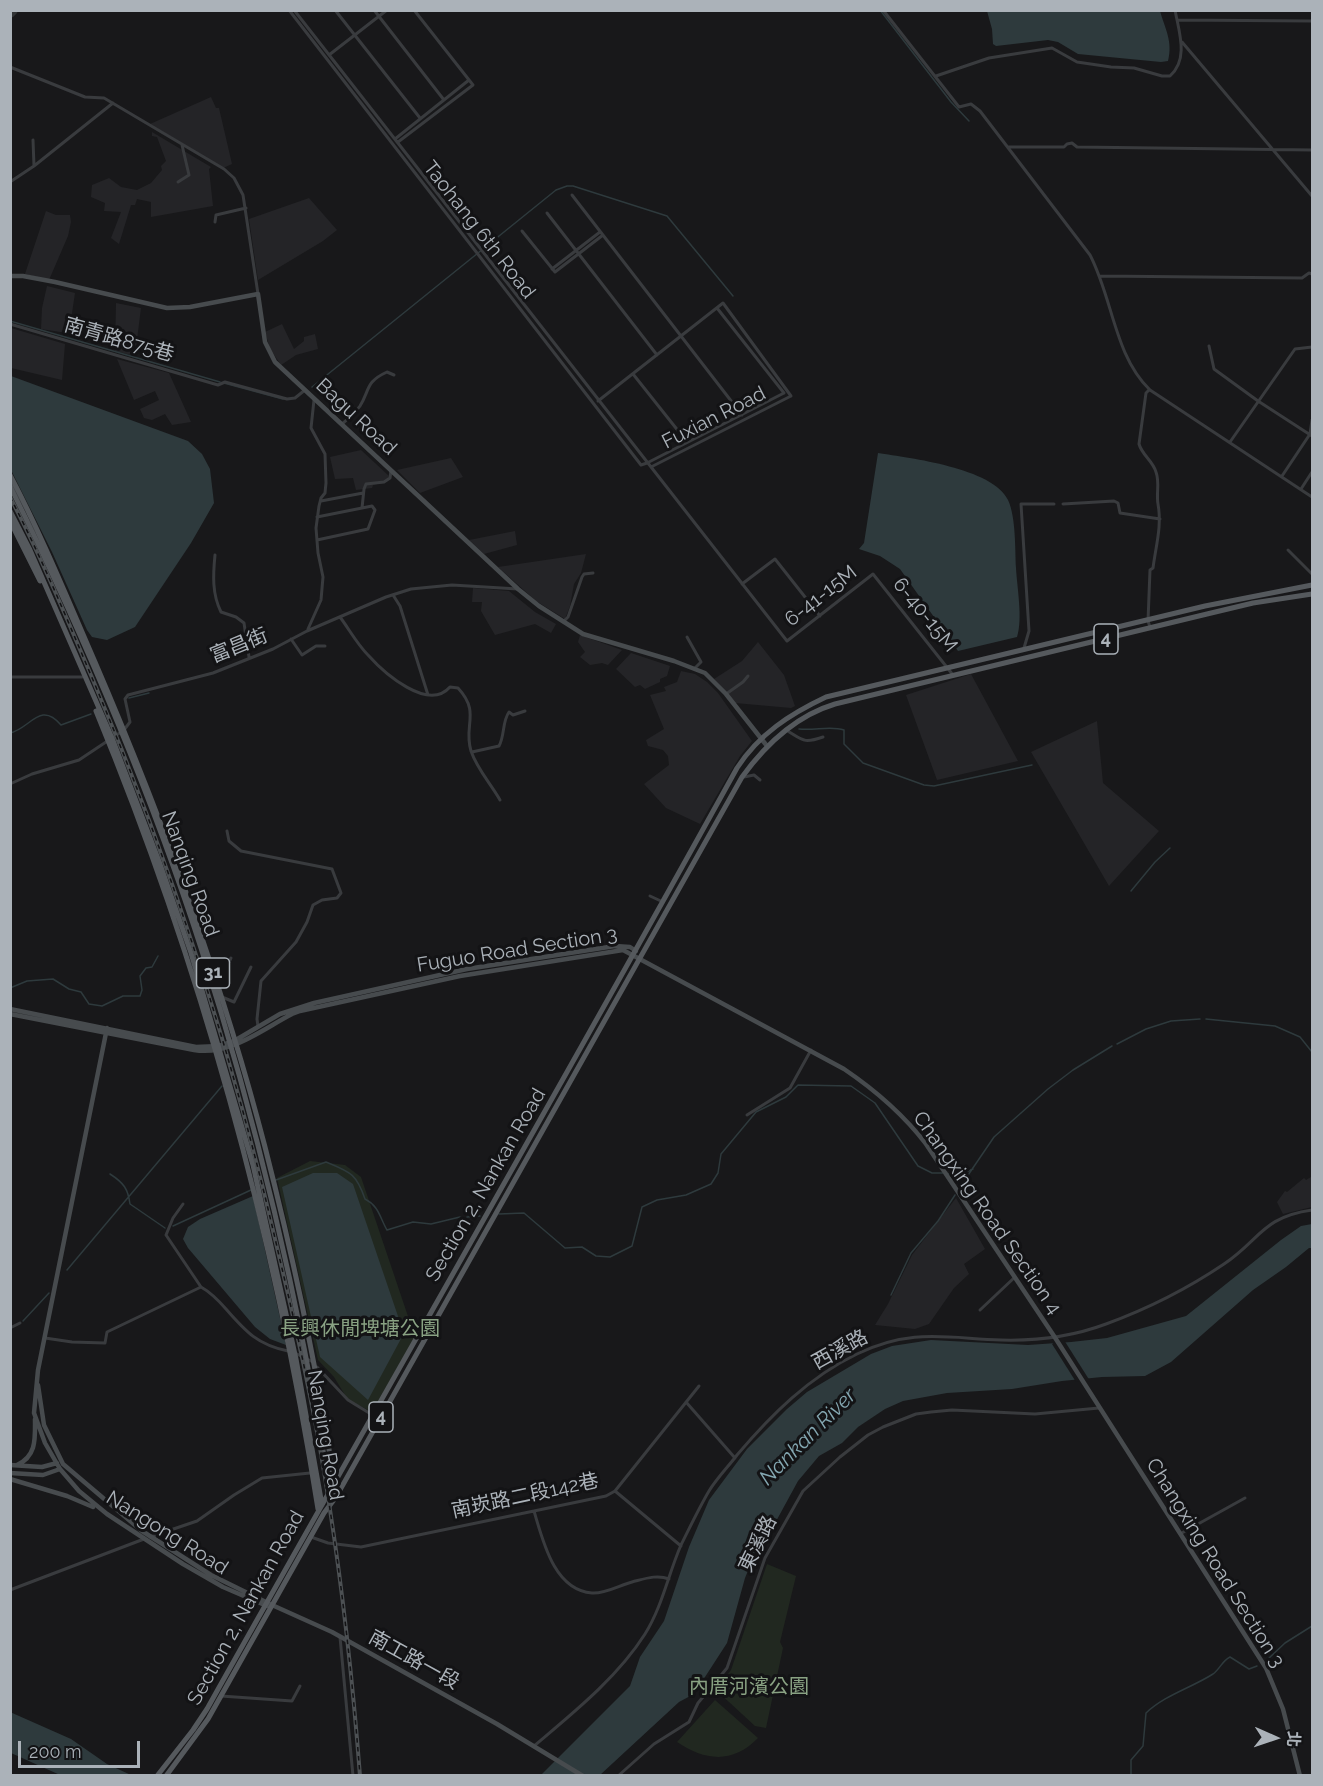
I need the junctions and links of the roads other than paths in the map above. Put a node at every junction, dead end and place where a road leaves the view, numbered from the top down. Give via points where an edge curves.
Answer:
1 (289, 10) edge
2 (294, 10) edge
3 (336, 10) edge
4 (375, 10) edge
5 (387, 10) edge
6 (414, 10) edge
7 (883, 10) edge
8 (1175, 10) edge
9 (379, 16) junction
10 (1177, 20) junction
11 (1312, 21) edge
12 (355, 35) junction
13 (1182, 41) junction
14 (327, 56) junction
15 (10, 67) edge
16 (936, 76) junction
17 (469, 80) junction
18 (444, 100) junction
19 (113, 103) junction
20 (420, 118) junction
21 (33, 140) dead end
22 (394, 142) junction
23 (182, 145) junction
24 (1008, 147) junction
25 (1272, 149) junction
26 (1312, 150) edge
27 (34, 166) junction
28 (10, 182) edge
29 (178, 182) dead end
30 (572, 195) dead end
31 (1312, 196) edge
32 (246, 208) junction
33 (547, 213) dead end
34 (215, 222) dead end
35 (522, 231) dead end
36 (601, 233) junction
37 (577, 252) junction
38 (1312, 274) edge
39 (10, 276) edge
40 (1100, 276) junction
41 (258, 294) junction
42 (717, 308) junction
43 (10, 324) edge
44 (681, 336) junction
45 (1209, 346) dead end
46 (1312, 348) edge
47 (657, 355) junction
48 (633, 374) junction
49 (394, 375) dead end
50 (305, 390) junction
51 (1150, 390) junction
52 (784, 393) junction
53 (791, 396) junction
54 (314, 398) junction
55 (598, 401) junction
56 (1258, 401) junction
57 (742, 415) junction
58 (1312, 420) edge
59 (342, 424) junction
60 (1312, 426) edge
61 (1311, 435) edge
62 (687, 442) junction
63 (1230, 442) junction
64 (647, 463) junction
65 (651, 468) junction
66 (391, 470) junction
67 (1312, 472) edge
68 (10, 475) edge
69 (1282, 476) junction
70 (10, 485) edge
71 (1301, 489) junction
72 (363, 493) junction
73 (1312, 496) edge
74 (23, 499) junction
75 (320, 501) junction
76 (1054, 504) dead end
77 (1063, 504) dead end
78 (362, 508) junction
79 (10, 511) edge
80 (317, 517) junction
81 (1161, 519) junction
82 (10, 521) edge
83 (317, 540) junction
84 (1288, 550) dead end
85 (215, 555) dead end
86 (593, 573) dead end
87 (873, 573) joint
88 (1312, 573) edge
89 (60, 580) junction
90 (742, 584) junction
91 (1312, 585) edge
92 (518, 589) junction
93 (1312, 592) edge
94 (393, 595) junction
95 (820, 616) junction
96 (340, 617) junction
97 (71, 618) junction
98 (1148, 621) junction
99 (563, 623) junction
100 (1151, 629) junction
101 (308, 631) junction
102 (687, 637) dead end
103 (291, 639) junction
104 (787, 642) joint
105 (325, 646) dead end
106 (1023, 650) junction
107 (249, 657) junction
108 (695, 668) junction
109 (948, 668) junction
110 (748, 675) dead end
111 (953, 675) junction
112 (10, 677) edge
113 (82, 677) junction
114 (726, 694) junction
115 (428, 695) junction
116 (525, 711) dead end
117 (784, 730) junction
118 (123, 731) junction
119 (823, 737) dead end
120 (110, 739) junction
121 (761, 739) junction
122 (767, 746) junction
123 (472, 752) junction
124 (742, 777) junction
125 (760, 780) dead end
126 (10, 784) edge
127 (500, 800) dead end
128 (227, 831) dead end
129 (166, 881) junction
130 (183, 884) junction
131 (650, 896) dead end
132 (167, 899) junction
133 (663, 902) junction
134 (187, 906) junction
135 (635, 953) junction
136 (231, 958) dead end
137 (641, 958) junction
138 (250, 967) dead end
139 (217, 986) junction
140 (220, 996) junction
141 (10, 1009) edge
142 (10, 1014) edge
143 (260, 1029) junction
144 (107, 1031) junction
145 (232, 1044) junction
146 (217, 1049) junction
147 (811, 1050) junction
148 (235, 1063) junction
149 (246, 1082) junction
150 (747, 1115) dead end
151 (248, 1146) junction
152 (248, 1167) junction
153 (183, 1204) dead end
154 (1312, 1210) edge
155 (271, 1264) junction
156 (292, 1264) junction
157 (279, 1277) junction
158 (1015, 1277) junction
159 (292, 1286) junction
160 (201, 1287) junction
161 (980, 1310) dead end
162 (20, 1323) dead end
163 (10, 1328) edge
164 (45, 1338) junction
165 (1055, 1339) junction
166 (293, 1352) junction
167 (306, 1358) junction
168 (313, 1362) junction
169 (38, 1370) junction
170 (699, 1386) dead end
171 (686, 1402) junction
172 (1099, 1408) junction
173 (34, 1413) junction
174 (376, 1418) junction
175 (735, 1458) junction
176 (14, 1465) edge
177 (60, 1465) junction
178 (10, 1473) edge
179 (312, 1473) junction
180 (10, 1479) edge
181 (334, 1484) junction
182 (330, 1491) junction
183 (615, 1491) junction
184 (1245, 1498) dead end
185 (334, 1499) junction
186 (321, 1509) junction
187 (534, 1510) junction
188 (106, 1515) junction
189 (1180, 1534) junction
190 (151, 1536) junction
191 (310, 1537) junction
192 (143, 1539) junction
193 (681, 1546) junction
194 (669, 1579) junction
195 (10, 1590) edge
196 (268, 1605) junction
197 (339, 1636) junction
198 (300, 1686) dead end
199 (221, 1696) junction
200 (536, 1747) junction
201 (157, 1776) edge
202 (166, 1776) edge
203 (353, 1776) edge
204 (583, 1776) edge
205 (618, 1776) edge
206 (1300, 1776) edge

1 - 14 street, Taohang 6th Road
2 - 14 street, Taohang 6th Road
3 - 12 street
4 - 9 street
5 - 9 street
6 - 17 street
7 - 16 street
8 - 10 street
9 - 12 street
9 - 18 street
10 - 11 street
10 - 13 street
12 - 14 street
12 - 20 street
13 - 16 street via 1176,70 1170,76 1077,62 1052,48 989,58
13 - 25 street
14 - 22 street, Taohang 6th Road
15 - 19 street, Bagu Road
16 - 24 street via 959,107 975,106
17 - 18 street
17 - 22 street via 472,85
18 - 20 street
19 - 23 street, Bagu Road
19 - 27 street
20 - 22 street
21 - 27 street
22 - 55 street, Taohang 6th Road
22 - 64 street, Taohang 6th Road via 641,465
23 - 29 street via 189,175
23 - 32 street, Bagu Road via 230,174 239,186
24 - 25 street via 1064,147 1072,143 1077,147
24 - 40 street via 1082,244
25 - 26 street
25 - 31 street
27 - 28 street
30 - 36 street
32 - 34 street via 216,215
32 - 41 street, Bagu Road
33 - 37 street
35 - 37 street via 554,270
36 - 37 street
36 - 44 street
37 - 47 street
38 - 40 street via 1302,278
39 - 41 street via 55,282 167,308
40 - 51 street via 1130,366
41 - 50 street, Bagu Road via 267,349
42 - 44 street
42 - 52 street
42 - 53 street via 723,303
43 - 50 street, 南青路875巷 via 218,385 225,382 287,399
44 - 47 street
44 - 57 street
45 - 56 street via 1214,369
46 - 56 street via 1295,349
47 - 48 street
48 - 55 street
48 - 62 street
49 - 59 street via 387,372 377,377 367,388 359,408
50 - 54 street, Bagu Road
51 - 63 street
51 - 81 street via 1146,393 1139,444 1159,480
52 - 53 street
52 - 57 street, Fuxian Road
53 - 65 street, Fuxian Road
54 - 59 street, Bagu Road
54 - 75 street via 311,428 326,460 325,494
55 - 64 street, Taohang 6th Road
56 - 61 street
56 - 63 street
57 - 62 street, Fuxian Road
58 - 60 street
59 - 66 street, Bagu Road
60 - 61 street
61 - 69 street
62 - 64 street, Fuxian Road
63 - 69 street
64 - 65 street, Taohang 6th Road
65 - 90 street, Taohang 6th Road
66 - 72 street via 390,478 366,484
66 - 92 street, Bagu Road
67 - 71 street
68 - 74 main road, 31
69 - 71 street
70 - 74 main road
70 - 97 main road, Nanqing Road / 31
71 - 73 street
72 - 75 street
72 - 78 street
74 - 89 main road, 31
75 - 80 street
76 - 106 street via 1021,504 1029,631
77 - 81 street via 1114,501 1120,513
78 - 80 street
78 - 83 street via 374,507 368,530
79 - 120 main road, Nanqing Road / 31
80 - 83 street
81 - 98 street via 1150,570
82 - 113 main road, 31
83 - 101 street via 323,577 321,600
84 - 88 street
85 - 107 street via 216,602 220,612 244,623
86 - 99 street via 582,577
87 - 95 street, 6-41-15M
87 - 109 street, 6-40-15M
89 - 97 main road
89 - 118 main road, 31
90 - 95 street via 775,559
90 - 104 street, Taohang 6th Road
91 - 98 main road, 4
92 - 94 street, 富昌街 via 452,585 420,587
92 - 99 street, Bagu Road
93 - 100 main road, 4
94 - 96 street, 富昌街
94 - 115 street
95 - 104 street, 6-41-15M
96 - 101 street, 富昌街
96 - 115 street via 365,653 387,674
97 - 118 main road, Nanqing Road / 31
98 - 100 street
98 - 106 main road, 4
99 - 108 street, Bagu Road via 583,634
100 - 111 main road, 4
101 - 103 street, 富昌街
102 - 108 street via 701,662
103 - 105 street via 302,655 316,646
103 - 107 street, 富昌街
106 - 109 main road, 4
107 - 118 street, 富昌街 via 206,675 128,695 125,699 130,722
108 - 114 street, Bagu Road via 713,679
109 - 111 street, 6-40-15M
109 - 121 main road, Section 2, Nankan Road / 4 via 826,697 781,721
110 - 114 street
111 - 117 main road, Section 2, Nankan Road / 4 via 828,706
112 - 113 street
113 - 120 main road, 31
114 - 121 street, Bagu Road
115 - 123 street via 444,694 450,687 458,688 464,695 470,705
116 - 123 street via 513,715 509,712 505,717 499,746
117 - 119 street via 802,740
117 - 122 main road, Section 2, Nankan Road / 4
118 - 120 street
118 - 130 main road, 31
118 - 134 main road, Nanqing Road / 31
120 - 126 street via 79,760
120 - 129 main road, Nanqing Road / 31
120 - 132 main road, 31
121 - 122 street, Bagu Road
121 - 133 main road, Section 2, Nankan Road / 4 via 737,768
122 - 124 main road, Section 2, Nankan Road / 4
123 - 127 street
124 - 125 street via 754,775
124 - 137 main road, Section 2, Nankan Road / 4
128 - 143 street via 229,841 241,851 332,869 341,893 337,898 313,905 296,942 261,981 257,1019
129 - 132 main road
129 - 146 main road, Nanqing Road / 31 via 191,953
130 - 134 main road
130 - 139 main road, 31
131 - 133 street
132 - 146 main road, 31
133 - 135 main road, Section 2, Nankan Road / 4
134 - 145 main road, Nanqing Road / 31
135 - 137 street, Fuguo Road Section 3
135 - 143 street, Fuguo Road Section 3 via 630,947 615,946 508,962 339,1001 291,1014
135 - 174 main road, Section 2, Nankan Road / 4
136 - 139 street
137 - 147 street, Changxing Road Section 4
137 - 174 main road, Section 2, Nankan Road / 4
138 - 140 street via 234,1002
139 - 140 main road, 31
140 - 145 main road, 31
141 - 144 street, Fuguo Road Section 3
142 - 144 street, Fuguo Road Section 3
143 - 145 street, Fuguo Road Section 3
144 - 146 street, Fuguo Road Section 3
144 - 164 street, Nangong Road
145 - 146 street, Fuguo Road Section 3
145 - 148 main road, Nanqing Road / 31
145 - 149 main road, 31
146 - 151 main road, Nanqing Road / 31
146 - 152 main road, 31
147 - 150 street via 790,1088
147 - 158 street, Changxing Road Section 4 via 864,1082 916,1131
148 - 149 main road
148 - 159 main road, Nanqing Road / 31
149 - 156 main road, 31
151 - 152 main road
151 - 157 main road, Nanqing Road / 31
152 - 155 main road, 31
153 - 160 street via 166,1235
154 - 165 street, 西溪路 via 1287,1215 1270,1224 1227,1263 1142,1311
155 - 157 main road
155 - 166 main road, 31
156 - 159 main road
156 - 168 main road, 31
157 - 166 main road, Nanqing Road / 31
158 - 161 street
158 - 165 street, Changxing Road Section 4
159 - 167 main road, Nanqing Road / 31
160 - 164 street via 107,1332 105,1342
160 - 166 street via 255,1339
162 - 163 street
164 - 169 street, Nangong Road
165 - 172 street, Changxing Road Section 4
165 - 175 street, 西溪路 via 928,1336 884,1343 842,1362 802,1389
166 - 167 street
166 - 179 main road, 31
166 - 186 main road, Nanqing Road / 31
167 - 168 street
167 - 182 main road, Nanqing Road / 31
168 - 174 street via 340,1393
168 - 181 main road, 31
169 - 173 street, Nangong Road
169 - 177 street, Nangong Road via 40,1408
170 - 171 street, 南崁路二段142巷
171 - 175 street
171 - 183 street, 南崁路二段142巷
172 - 189 street, Changxing Road Section 3
172 - 205 street, 東溪路 via 1035,1414 931,1412 916,1414 868,1435 803,1491 765,1558 727,1668 698,1703 689,1722 654,1744
173 - 176 street via 33,1449 28,1458
173 - 177 street, Nangong Road via 45,1443
174 - 181 main road, Section 2, Nankan Road / 4
174 - 185 main road, Section 2, Nankan Road / 4
175 - 193 street, 西溪路 via 709,1492
176 - 177 street
177 - 178 street via 43,1475
177 - 188 street, Nangong Road via 79,1491
177 - 190 street, Nangong Road
179 - 186 main road, 31
179 - 190 street via 262,1478 197,1521
180 - 188 street via 84,1502
181 - 182 main road, Section 2, Nankan Road / 4
181 - 185 main road, 31
182 - 185 main road, Nanqing Road / 31
182 - 186 main road, Section 2, Nankan Road / 4
183 - 187 street, 南崁路二段142巷
183 - 193 street
184 - 189 street
185 - 186 main road, Section 2, Nankan Road / 4
186 - 191 main road, Section 2, Nankan Road / 4 via 321,1520
186 - 196 main road, Section 2, Nankan Road / 4
187 - 191 street, 南崁路二段142巷 via 361,1546 328,1544
187 - 194 street via 541,1536 563,1580 593,1593 649,1577
188 - 192 street, Nangong Road
189 - 206 street, Changxing Road Section 3 via 1266,1668 1283,1709
190 - 192 street
190 - 196 street, Nangong Road via 211,1575
191 - 196 main road, Section 2, Nankan Road / 4
192 - 195 street
192 - 196 street, Nangong Road via 193,1570
193 - 194 street, 西溪路
194 - 200 street, 西溪路 via 651,1624 633,1651 604,1684
196 - 197 street, 南工路一段
196 - 199 main road, Section 2, Nankan Road / 4
196 - 201 main road, Section 2, Nankan Road / 4 via 207,1709
197 - 200 street, 南工路一段
197 - 203 street
198 - 199 street via 292,1701
199 - 202 main road, Section 2, Nankan Road / 4
200 - 204 street, 南工路一段

